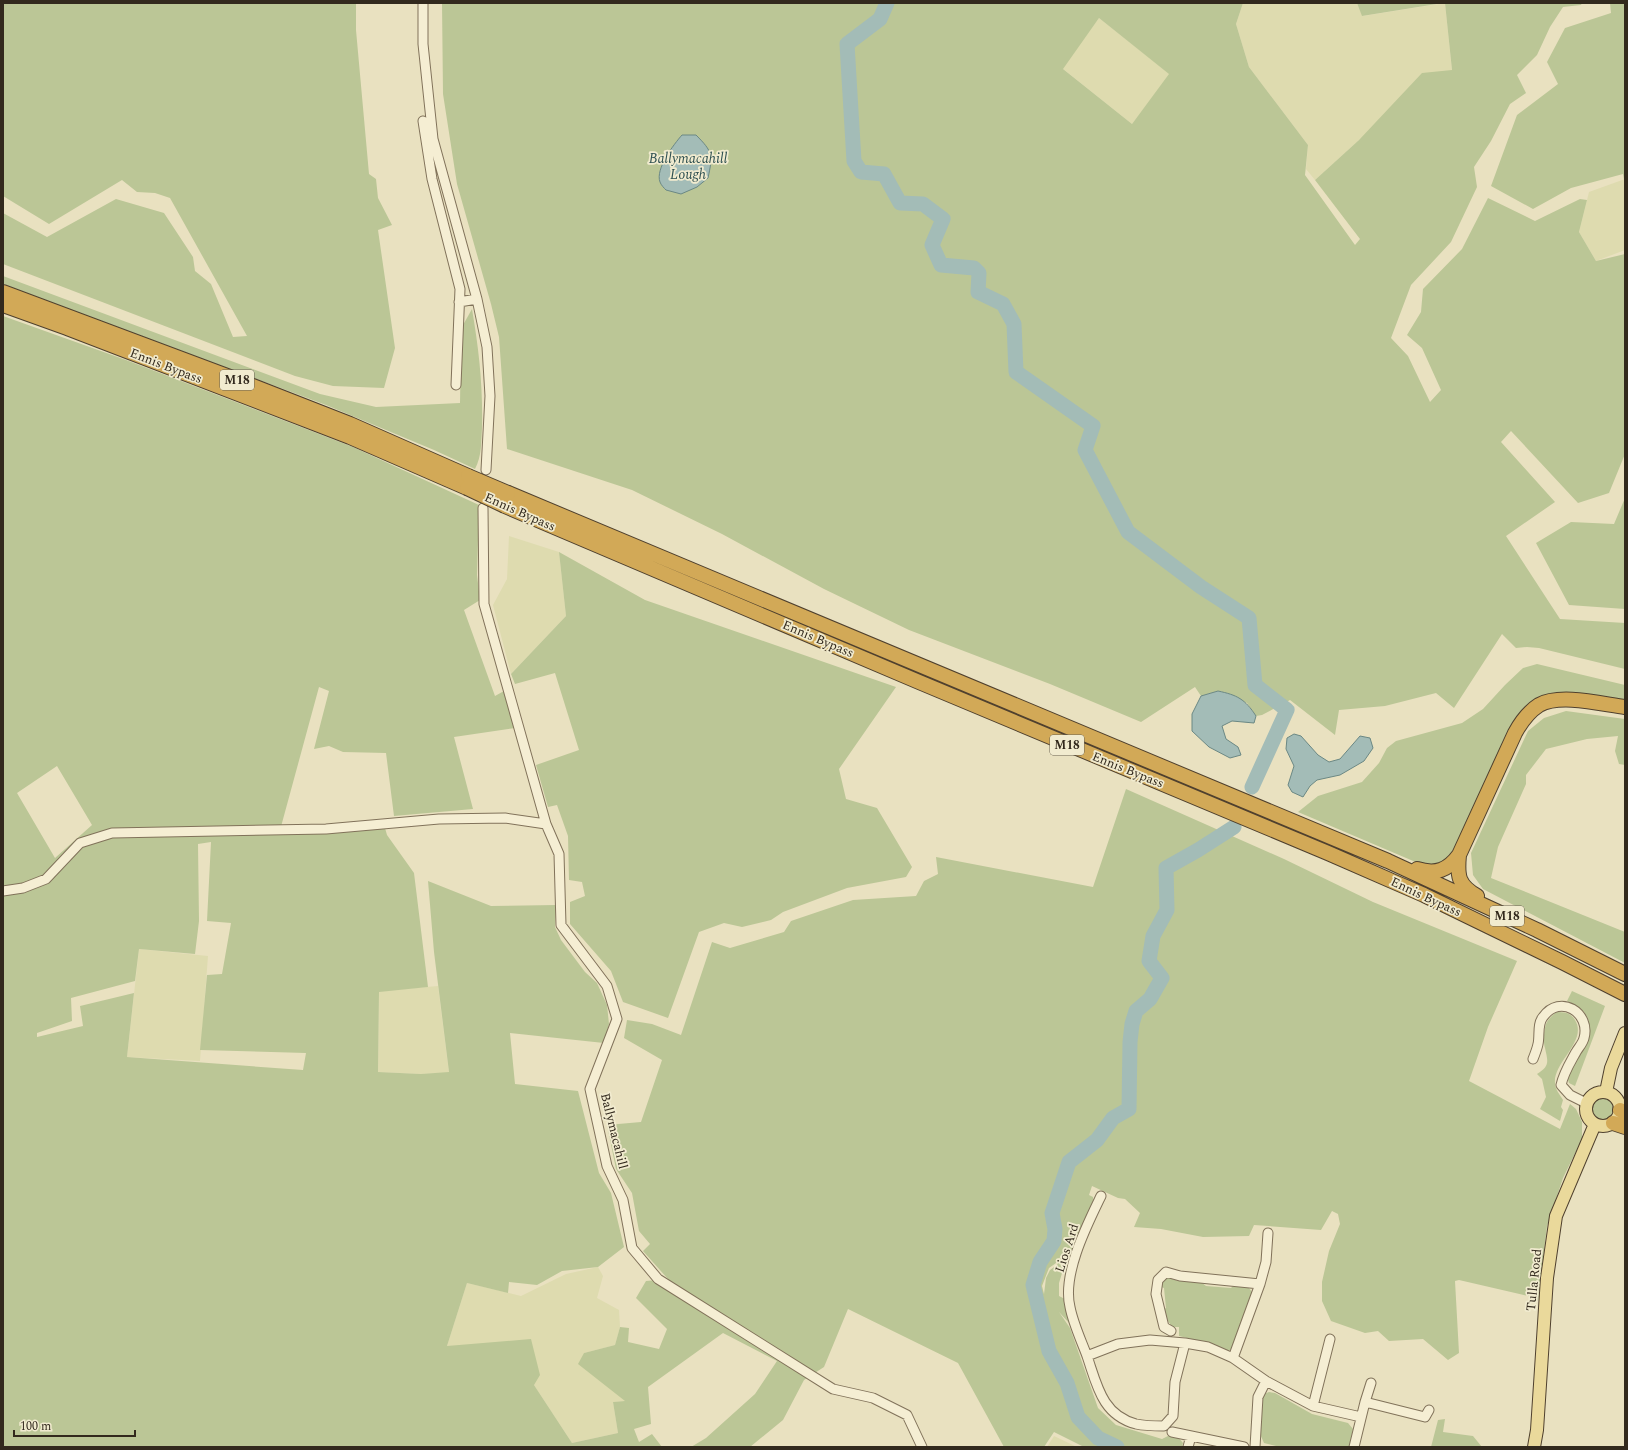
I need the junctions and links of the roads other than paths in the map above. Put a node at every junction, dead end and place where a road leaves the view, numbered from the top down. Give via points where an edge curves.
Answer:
1 (423, 3) edge
2 (423, 121) dead end
3 (443, 176) junction
4 (432, 179) junction
5 (3, 292) edge
6 (477, 299) junction
7 (459, 302) junction
8 (3, 305) edge
9 (456, 385) dead end
10 (486, 470) dead end
11 (467, 482) junction
12 (506, 500) junction
13 (483, 508) dead end
14 (1625, 707) edge
15 (546, 824) junction
16 (1459, 855) junction
17 (1388, 861) junction
18 (3, 891) edge
19 (1537, 930) junction
20 (1625, 974) edge
21 (1625, 994) edge
22 (1623, 1036) edge
23 (1534, 1059) dead end
24 (1606, 1092) junction
25 (1586, 1103) junction
26 (1622, 1112) edge
27 (1594, 1124) junction
28 (1619, 1125) edge
29 (1101, 1196) dead end
30 (1268, 1233) dead end
31 (1260, 1284) junction
32 (1171, 1331) dead end
33 (1330, 1339) dead end
34 (1185, 1343) junction
35 (1087, 1356) junction
36 (1233, 1358) junction
37 (1266, 1381) junction
38 (1371, 1383) dead end
39 (1365, 1402) junction
40 (1313, 1406) junction
41 (1428, 1410) dead end
42 (1362, 1417) junction
43 (1172, 1432) dead end
44 (1190, 1436) junction
45 (922, 1447) edge
46 (1188, 1447) edge
47 (1244, 1447) edge
48 (1255, 1447) edge
49 (1354, 1447) edge
50 (1534, 1447) edge

1 - 3 street via 423,44 433,139
2 - 4 street
3 - 4 street
3 - 6 street
4 - 7 street via 460,289
5 - 11 highway, Ennis Bypass / M18 via 350,424
6 - 7 street
6 - 10 street via 487,347 490,396
7 - 9 street
8 - 11 highway, Ennis Bypass / M18
11 - 12 highway, Ennis Bypass / M18, bridge
12 - 17 highway, Ennis Bypass / M18
12 - 21 highway, Ennis Bypass / M18 via 934,688 1424,895
13 - 15 street, Ballymacahill via 484,604
14 - 16 highway via 1559,699 1539,705 1531,712 1521,721
15 - 18 street via 505,818 439,818 326,829 112,832 80,843 46,879 23,888
15 - 45 street, Ballymacahill via 559,854 561,925 607,986 617,1019 590,1089 607,1166 623,1200 632,1248 658,1279 833,1389 873,1398 907,1415
16 - 17 highway via 1446,868 1434,872
16 - 19 highway via 1458,874 1467,890
17 - 19 highway, Ennis Bypass / M18
19 - 20 highway, Ennis Bypass / M18
22 - 24 main road via 1611,1068
23 - 25 street via 1541,1018 1546,1013 1559,1006 1567,1006 1579,1014 1584,1024 1584,1038 1564,1073 1561,1085 1570,1095
24 - 25 main road via 1598,1092
24 - 26 main road via 1617,1099
25 - 27 main road via 1586,1112
26 - 28 main road via 1617,1119
27 - 28 main road
27 - 50 main road, Tulla Road via 1556,1216 1547,1278
29 - 35 street, Lios Ard via 1083,1236 1069,1285 1069,1306
30 - 31 street via 1266,1262
31 - 32 street via 1180,1276 1166,1272 1158,1280 1156,1294 1164,1327
31 - 36 street
33 - 40 street
34 - 35 street via 1150,1340 1118,1344
34 - 35 street, Lios Ard via 1176,1382 1173,1416 1164,1426 1136,1424 1119,1417 1103,1401
34 - 36 street via 1208,1347
36 - 37 street
37 - 40 street
37 - 48 street via 1258,1397
38 - 39 street
39 - 41 street via 1425,1418
39 - 42 street
40 - 42 street
42 - 49 street
43 - 44 street
44 - 46 street
44 - 47 street

